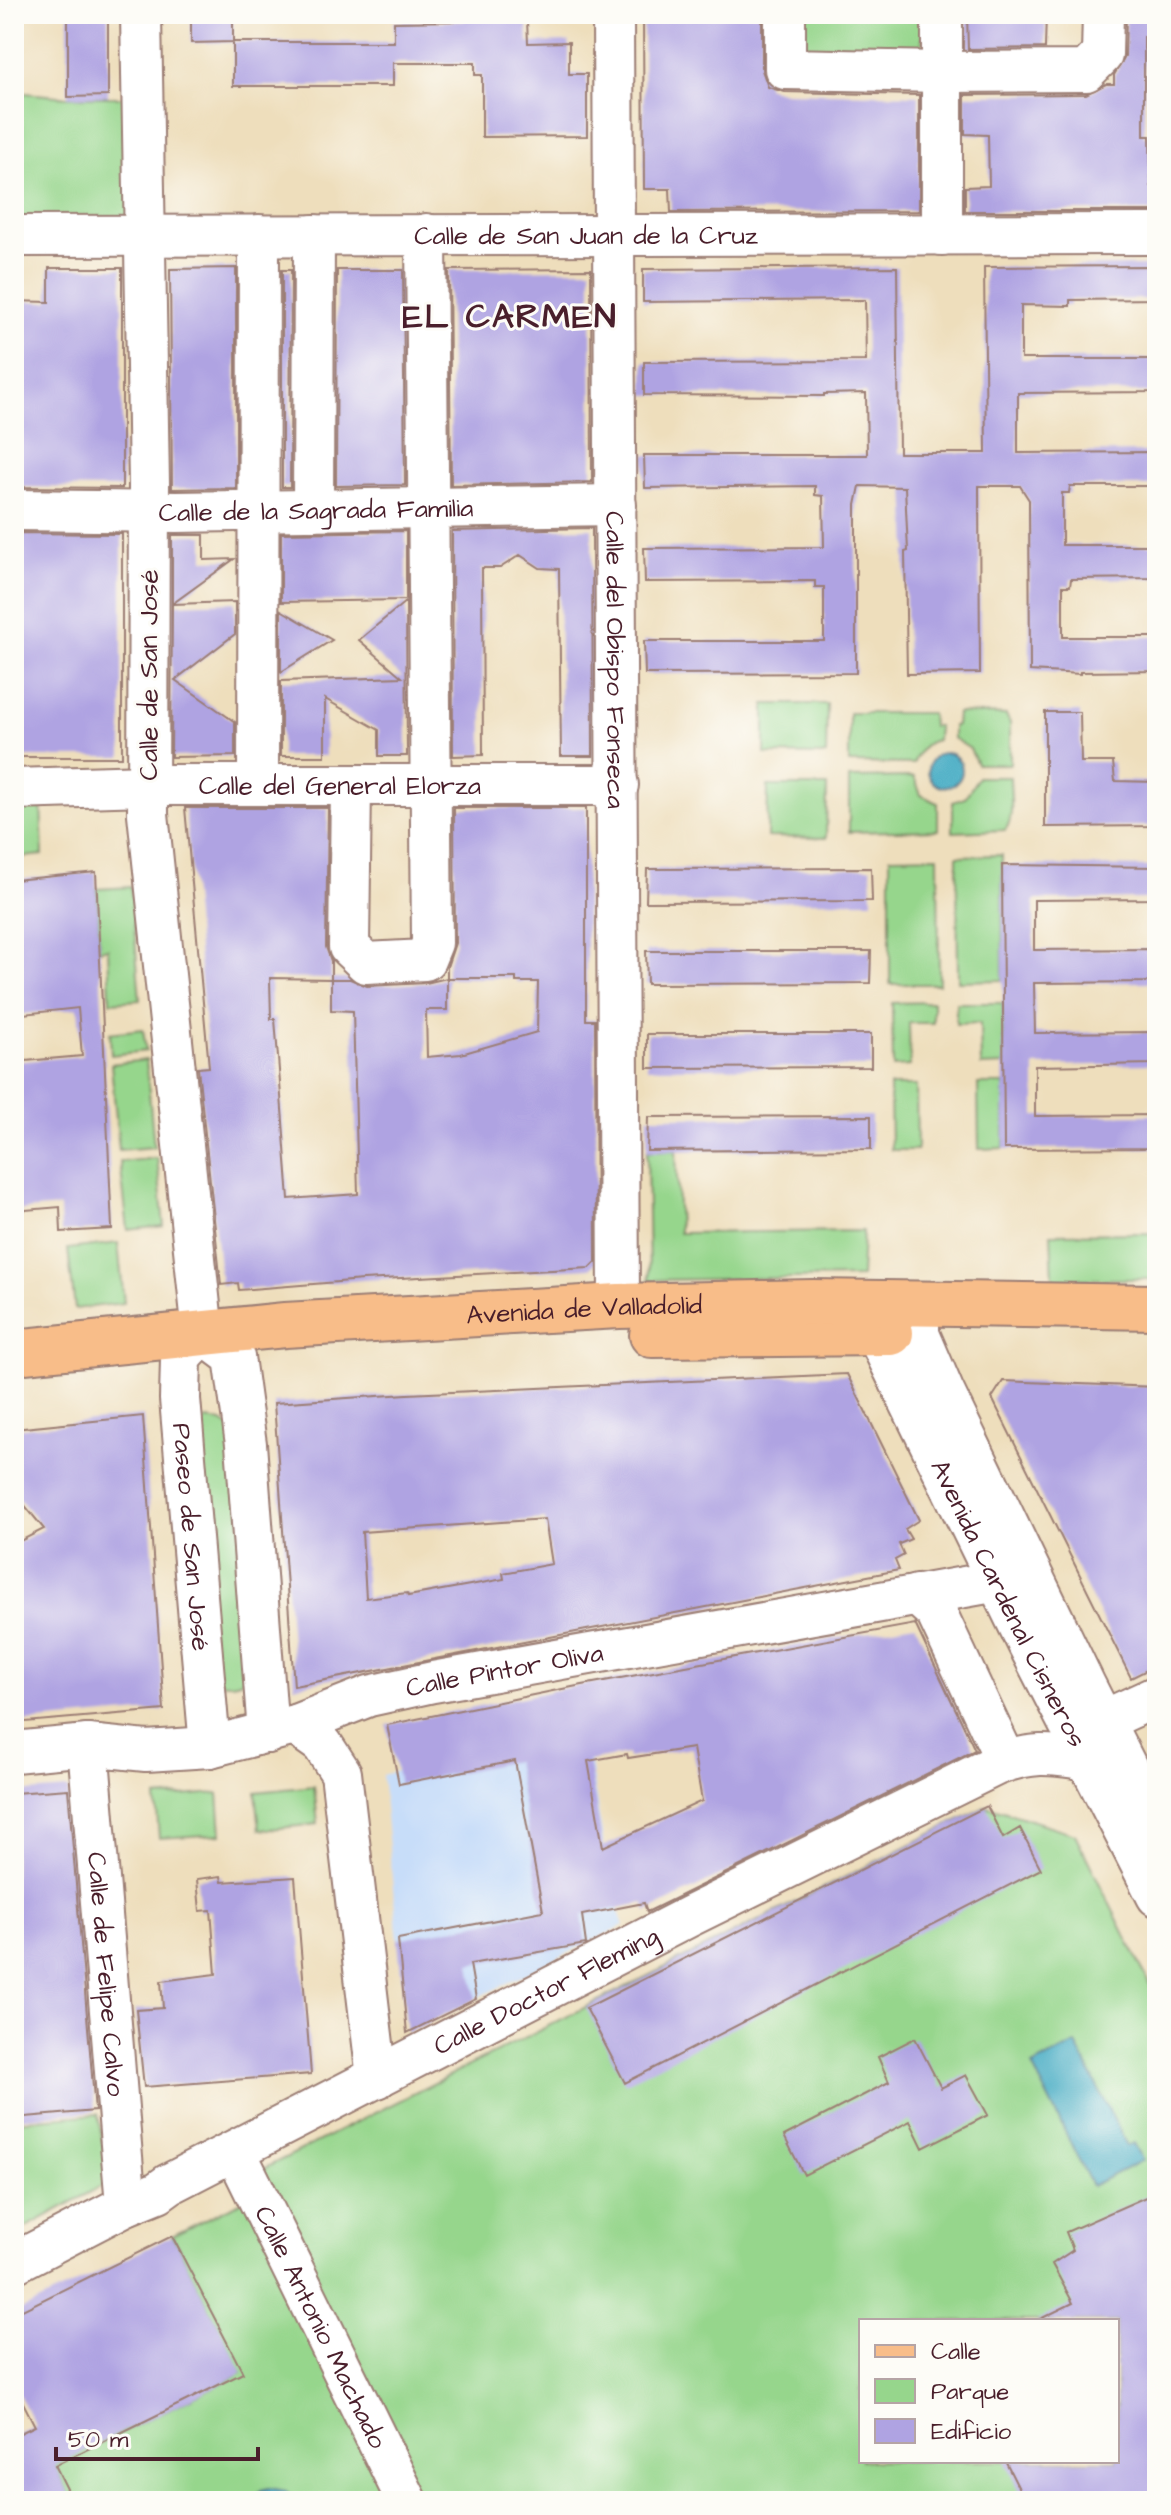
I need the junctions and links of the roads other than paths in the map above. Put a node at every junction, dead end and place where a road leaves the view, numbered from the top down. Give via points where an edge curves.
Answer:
1 (141, 14) edge
2 (613, 14) edge
3 (785, 14) edge
4 (942, 14) edge
5 (1103, 14) edge
6 (942, 72) junction
7 (615, 233) junction
8 (426, 234) junction
9 (1157, 234) edge
10 (144, 235) junction
11 (259, 235) junction
12 (314, 235) junction
13 (942, 235) junction
14 (14, 236) edge
15 (616, 505) junction
16 (427, 508) junction
17 (14, 510) edge
18 (258, 510) junction
19 (313, 510) junction
20 (149, 511) junction
21 (147, 785) junction
22 (258, 785) junction
23 (351, 785) junction
24 (618, 785) junction
25 (431, 786) junction
26 (14, 789) edge
27 (619, 1306) junction
28 (1157, 1307) edge
29 (898, 1319) junction
30 (1157, 1338) edge
31 (206, 1350) junction
32 (14, 1352) edge
33 (14, 1376) edge
34 (246, 1444) junction
35 (183, 1445) junction
36 (998, 1581) junction
37 (917, 1595) junction
38 (262, 1654) junction
39 (203, 1668) junction
40 (1157, 1696) edge
41 (1103, 1721) junction
42 (282, 1729) junction
43 (88, 1745) junction
44 (210, 1747) junction
45 (14, 1752) edge
46 (1089, 1760) junction
47 (1006, 1761) junction
48 (1157, 1827) edge
49 (1157, 1896) edge
50 (377, 2078) junction
51 (235, 2151) junction
52 (126, 2205) junction
53 (14, 2263) edge
54 (407, 2501) edge

1 - 10 street, Calle de San José
2 - 7 street, Calle del Obispo Fonseca
3 - 6 street via 785,69
4 - 6 street
5 - 6 street via 1102,55 1086,71
6 - 13 street
7 - 8 street, Calle de San Juan de la Cruz
7 - 13 street, Calle de San Juan de la Cruz
7 - 15 street, Calle del Obispo Fonseca
8 - 12 street, Calle de San Juan de la Cruz
8 - 16 street
9 - 13 street, Calle de San Juan de la Cruz
10 - 11 street, Calle de San Juan de la Cruz
10 - 14 street, Calle de San Juan de la Cruz
10 - 20 street, Calle de San José
11 - 12 street, Calle de San Juan de la Cruz
11 - 18 street
12 - 19 street
15 - 16 street, Calle de la Sagrada Familia
15 - 24 street, Calle del Obispo Fonseca
16 - 19 street, Calle de la Sagrada Familia
16 - 25 street
17 - 20 street, Calle de la Sagrada Familia
18 - 19 street, Calle de la Sagrada Familia
18 - 20 street, Calle de la Sagrada Familia
18 - 22 street
20 - 21 street, Calle de San José
21 - 22 street, Calle del General Elorza
21 - 26 street, Calle del General Elorza
21 - 31 street, Calle de San José
22 - 23 street, Calle del General Elorza
23 - 25 street, Calle del General Elorza
23 - 25 street via 349,947 366,963 425,960 432,943
24 - 25 street, Calle del General Elorza
24 - 27 street, Calle del Obispo Fonseca
27 - 29 main road, Avenida de Valladolid
27 - 31 main road, Avenida de Valladolid via 285,1325
28 - 29 main road, Avenida de Valladolid
29 - 30 main road, Avenida de Valladolid via 1018,1333
29 - 31 main road, Avenida de Valladolid via 287,1351
29 - 36 street, Avenida Cardenal Cisneros
29 - 41 street, Avenida Cardenal Cisneros via 943,1390
31 - 32 main road, Avenida de Valladolid
31 - 33 main road, Avenida de Valladolid
31 - 34 street
31 - 35 street, Paseo de San José
34 - 35 street via 222,1422 206,1420
34 - 38 street
35 - 39 street, Paseo de San José
36 - 37 street, Calle Pintor Oliva
36 - 46 street, Avenida Cardenal Cisneros
37 - 42 street, Calle Pintor Oliva via 433,1682 369,1696
37 - 47 street via 936,1612
38 - 39 street via 242,1682 216,1681
38 - 42 street
39 - 44 street, Paseo de San José
40 - 41 street
41 - 48 street, Avenida Cardenal Cisneros
42 - 44 street, Calle Pintor Oliva
42 - 50 street via 322,1744 341,1773
43 - 44 street, Calle Pintor Oliva via 146,1751
43 - 45 street, Calle Pintor Oliva
43 - 52 street, Calle de Felipe Calvo
46 - 47 street, Calle Doctor Fleming via 1054,1754
46 - 49 street, Avenida Cardenal Cisneros
47 - 50 street, Calle Doctor Fleming
50 - 51 street, Calle Doctor Fleming
51 - 52 street, Calle Doctor Fleming
51 - 54 street, Calle Antonio Machado
52 - 53 street, Calle Doctor Fleming

